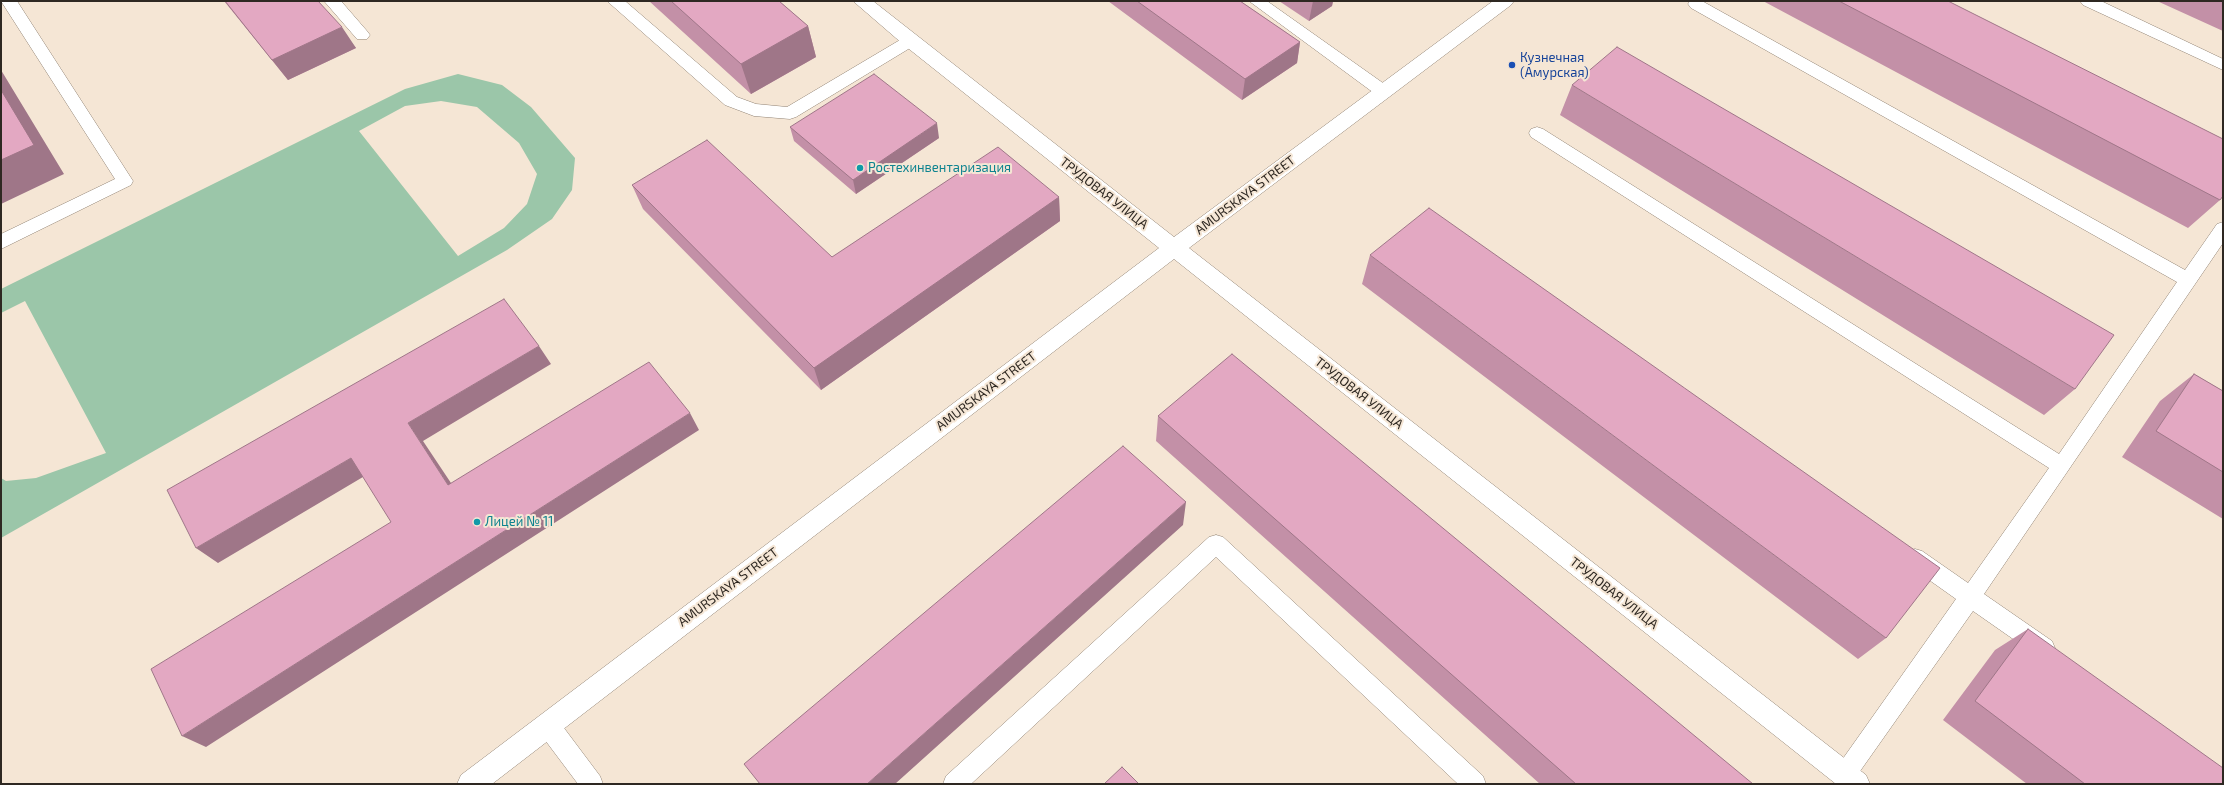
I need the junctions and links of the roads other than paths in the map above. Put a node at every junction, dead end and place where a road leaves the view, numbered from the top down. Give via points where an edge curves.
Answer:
1 (9, 1) edge
2 (332, 1) edge
3 (615, 1) edge
4 (862, 1) edge
5 (1257, 1) edge
6 (1505, 1) edge
7 (2088, 1) edge
8 (1696, 4) dead end
9 (362, 34) dead end
10 (910, 41) junction
11 (2223, 64) edge
12 (1384, 92) junction
13 (1537, 133) dead end
14 (2223, 229) edge
15 (1, 242) edge
16 (1174, 248) junction
17 (2188, 280) junction
18 (2062, 466) junction
19 (1898, 546) edge
20 (1969, 596) junction
21 (2060, 660) edge
22 (547, 724) junction
23 (1851, 780) edge
24 (470, 784) edge
25 (592, 784) edge
26 (954, 784) edge
27 (1475, 784) edge

1 - 15 lane via 125,181
2 - 9 lane
3 - 10 lane via 731,102 754,110 790,113
4 - 10 street, ТРУДОВАЯ УЛИЦА
5 - 12 lane
6 - 12 street, AMURSKAYA STREET
7 - 11 lane
8 - 17 lane
10 - 16 street, ТРУДОВАЯ УЛИЦА
12 - 16 street, AMURSKAYA STREET
13 - 18 lane
14 - 17 lane
16 - 22 street, AMURSKAYA STREET
16 - 23 street, ТРУДОВАЯ УЛИЦА
17 - 18 lane
18 - 20 lane
19 - 20 lane
20 - 21 lane
20 - 23 lane
22 - 24 street, AMURSKAYA STREET
22 - 25 lane
26 - 27 lane via 1216,544

